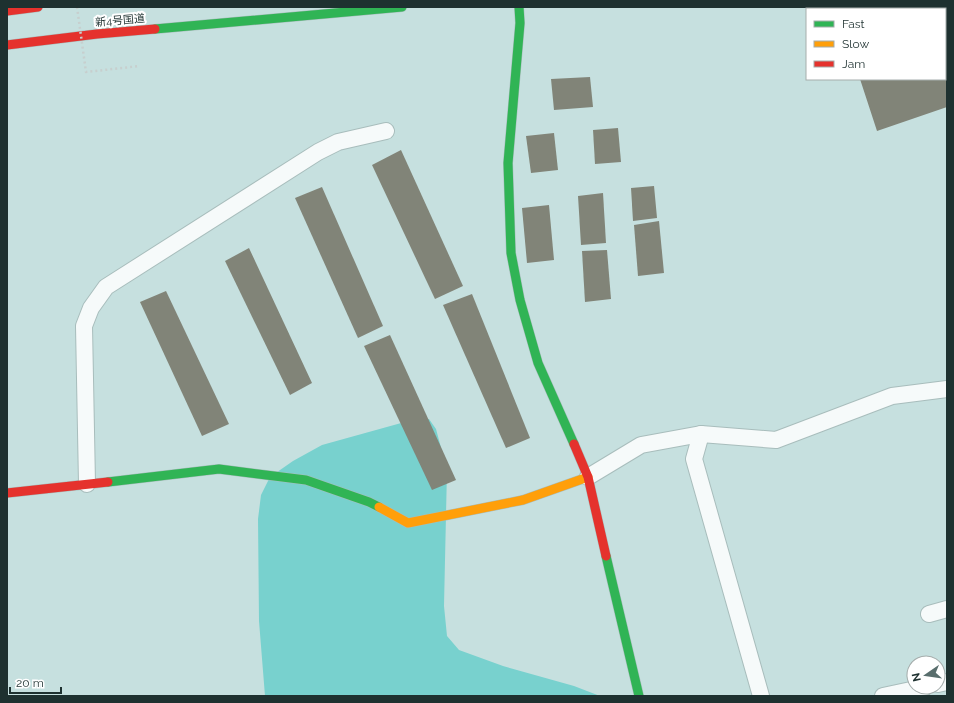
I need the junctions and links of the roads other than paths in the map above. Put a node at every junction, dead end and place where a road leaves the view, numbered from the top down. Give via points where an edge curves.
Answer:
1 (38, 7) edge
2 (402, 7) edge
3 (519, 7) edge
4 (7, 11) edge
5 (7, 45) edge
6 (386, 131) dead end
7 (947, 389) edge
8 (701, 434) junction
9 (588, 477) junction
10 (87, 484) junction
11 (7, 493) edge
12 (947, 609) edge
13 (929, 614) dead end
14 (906, 693) edge
15 (639, 696) edge
16 (760, 696) edge
17 (883, 696) edge

1 - 4 main road
2 - 5 main road, 新4号国道 via 97,34
3 - 9 main road via 520,23 508,163 511,253 520,300 538,363
6 - 10 street via 338,142 318,152 106,287 91,308 84,326
7 - 8 street via 892,396 776,440
8 - 9 street via 641,445
8 - 16 street via 694,459
9 - 10 main road via 523,500 408,523 369,502 306,480 219,469
9 - 15 main road
10 - 11 main road
12 - 13 street
14 - 17 street

